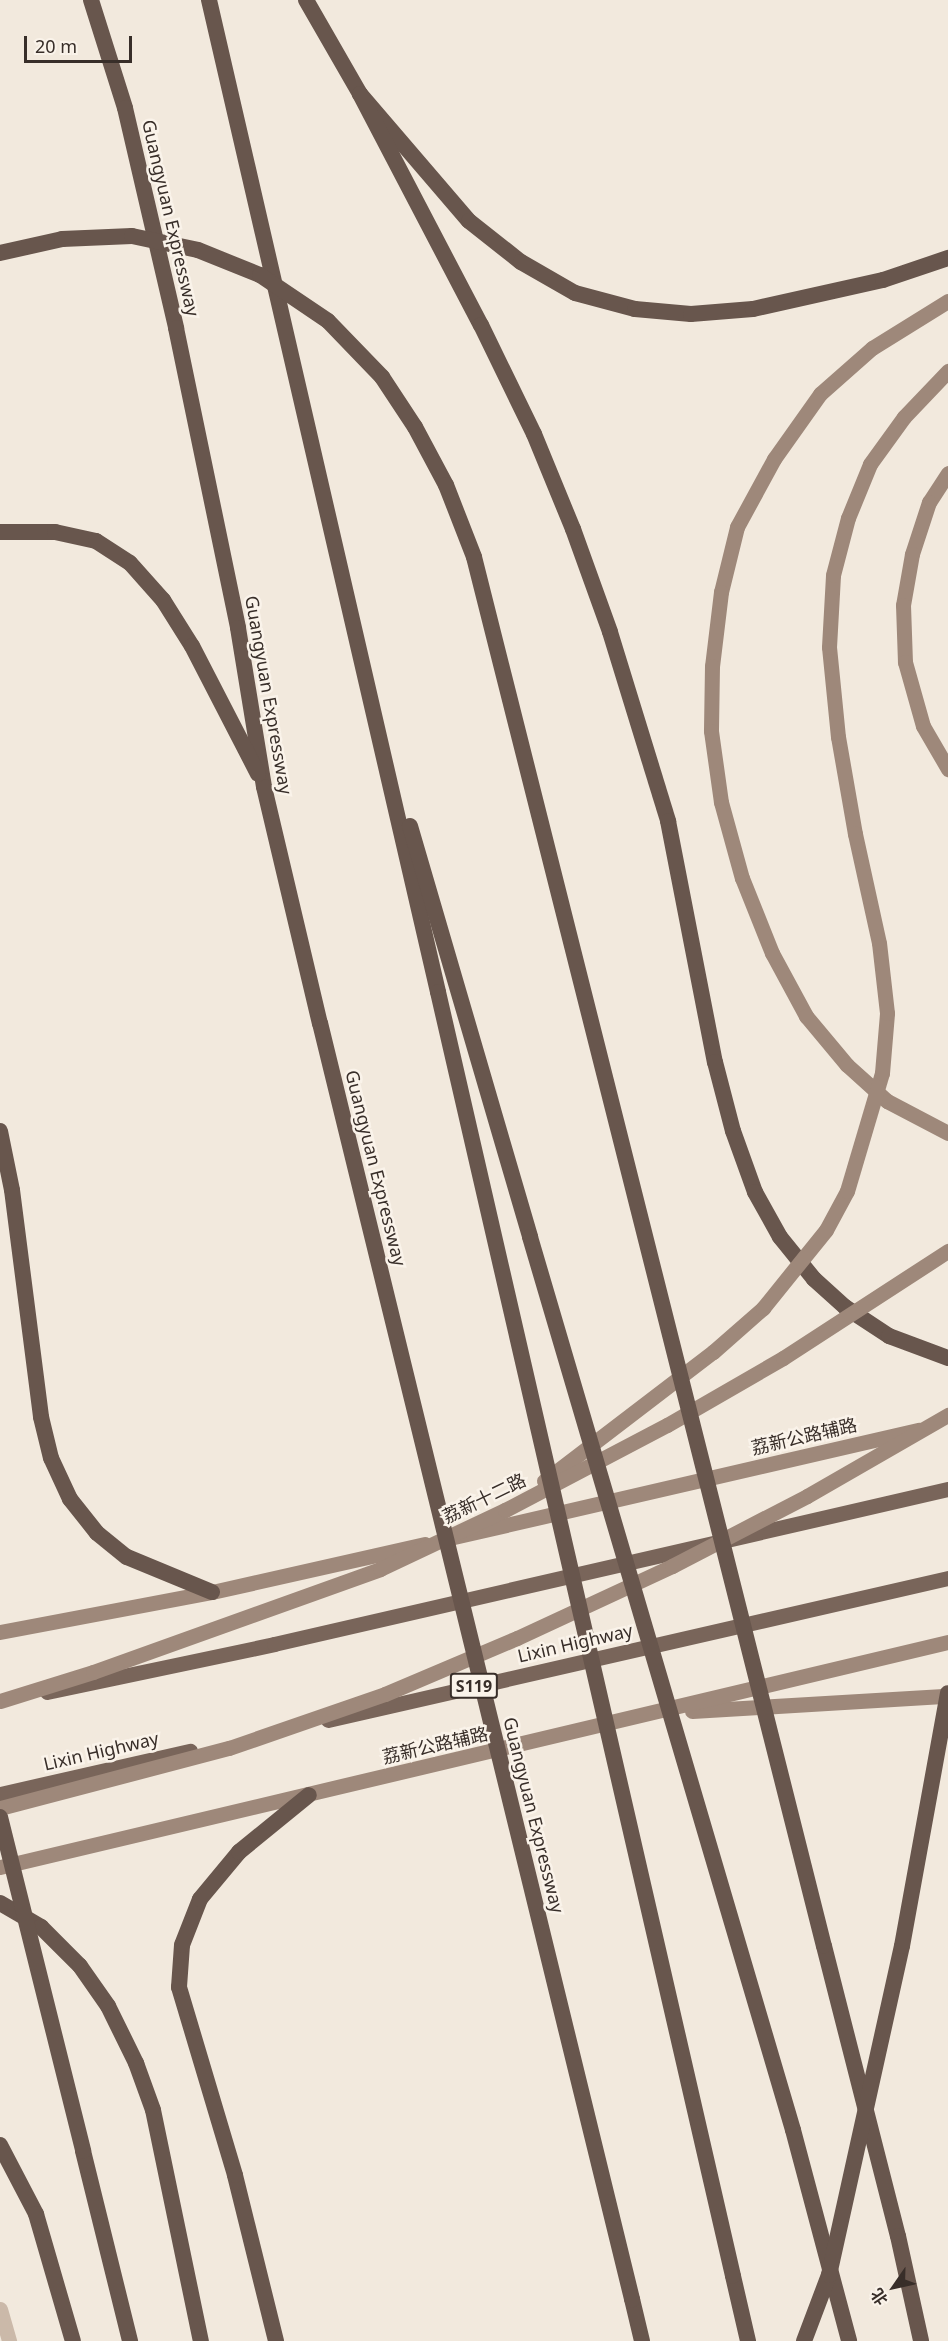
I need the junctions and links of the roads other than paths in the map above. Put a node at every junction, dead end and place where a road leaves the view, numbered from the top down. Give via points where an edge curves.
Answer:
1 (91, 0) edge
2 (209, 0) edge
3 (306, 0) edge
4 (360, 94) junction
5 (0, 253) edge
6 (948, 258) edge
7 (948, 301) edge
8 (948, 371) edge
9 (948, 473) edge
10 (0, 532) edge
11 (372, 702) junction
12 (948, 769) edge
13 (264, 787) junction
14 (0, 1131) edge
15 (948, 1133) edge
16 (948, 1251) edge
17 (943, 1357) edge
18 (948, 1415) edge
19 (948, 1423) edge
20 (948, 1489) edge
21 (506, 1510) junction
22 (948, 1578) edge
23 (212, 1592) junction
24 (0, 1632) edge
25 (948, 1642) edge
26 (948, 1694) edge
27 (0, 1701) edge
28 (653, 1713) junction
29 (0, 1794) edge
30 (309, 1795) junction
31 (0, 1808) edge
32 (0, 1817) edge
33 (0, 1867) edge
34 (0, 1903) edge
35 (0, 2145) edge
36 (632, 2299) junction
37 (0, 2309) edge
38 (9, 2341) edge
39 (73, 2341) edge
40 (130, 2341) edge
41 (201, 2341) edge
42 (276, 2341) edge
43 (636, 2341) edge
44 (642, 2341) edge
45 (748, 2341) edge
46 (804, 2341) edge
47 (849, 2341) edge
48 (921, 2341) edge

1 - 13 highway, Guangyuan Expressway via 124,108 177,328 238,628
2 - 11 highway
3 - 4 highway
4 - 6 highway via 469,221 521,262 575,293 657,311 692,314 753,309 883,280
4 - 17 highway via 520,404 573,529 614,643 668,821 716,1062 733,1131 755,1192 780,1237 814,1279 845,1307 889,1336
5 - 48 highway, bridge via 62,239 132,236 198,250 260,275 328,321 382,377 446,485 474,557 898,2236
7 - 15 main road via 872,348 820,394 774,459 737,527 721,592 712,666 711,720 721,802 742,878 772,953 806,1016 847,1065 887,1101
8 - 21 main road, bridge via 904,417 870,464 848,518 833,575 829,647 838,737 879,943 887,1013 882,1073 848,1191 826,1230 763,1308 713,1352
9 - 12 main road via 929,502 912,554 903,605 904,662 923,726
10 - 13 highway via 12,529 65,534 96,542 130,563 163,600 192,646
11 - 45 highway, bridge
11 - 47 highway, bridge via 793,2130
13 - 36 highway, Guangyuan Expressway, bridge
14 - 23 highway via 12,1190 41,1417 51,1458 70,1499 97,1533 127,1557
16 - 21 main road, 荔新十二路, bridge via 783,1358
18 - 31 main road, bridge via 807,1496 672,1566 385,1694 229,1748
19 - 23 main road, 荔新公路辅路
20 - 27 main road via 263,1647
21 - 27 main road, 荔新十二路, bridge via 380,1569 93,1672
22 - 29 main road, Lixin Highway / S119
23 - 24 main road, 荔新公路辅路
25 - 28 main road, 荔新公路辅路
26 - 28 main road
26 - 46 highway, bridge via 895,1980 829,2275
28 - 30 main road, 荔新公路辅路
30 - 33 main road, 荔新公路辅路
30 - 42 highway via 239,1852 201,1899 182,1945 180,1987 235,2175
32 - 40 highway, bridge
34 - 41 highway via 41,1927 80,1966 108,2006 136,2063 153,2110
35 - 39 highway via 36,2214
36 - 43 highway
36 - 44 highway, Guangyuan Expressway
37 - 38 street

